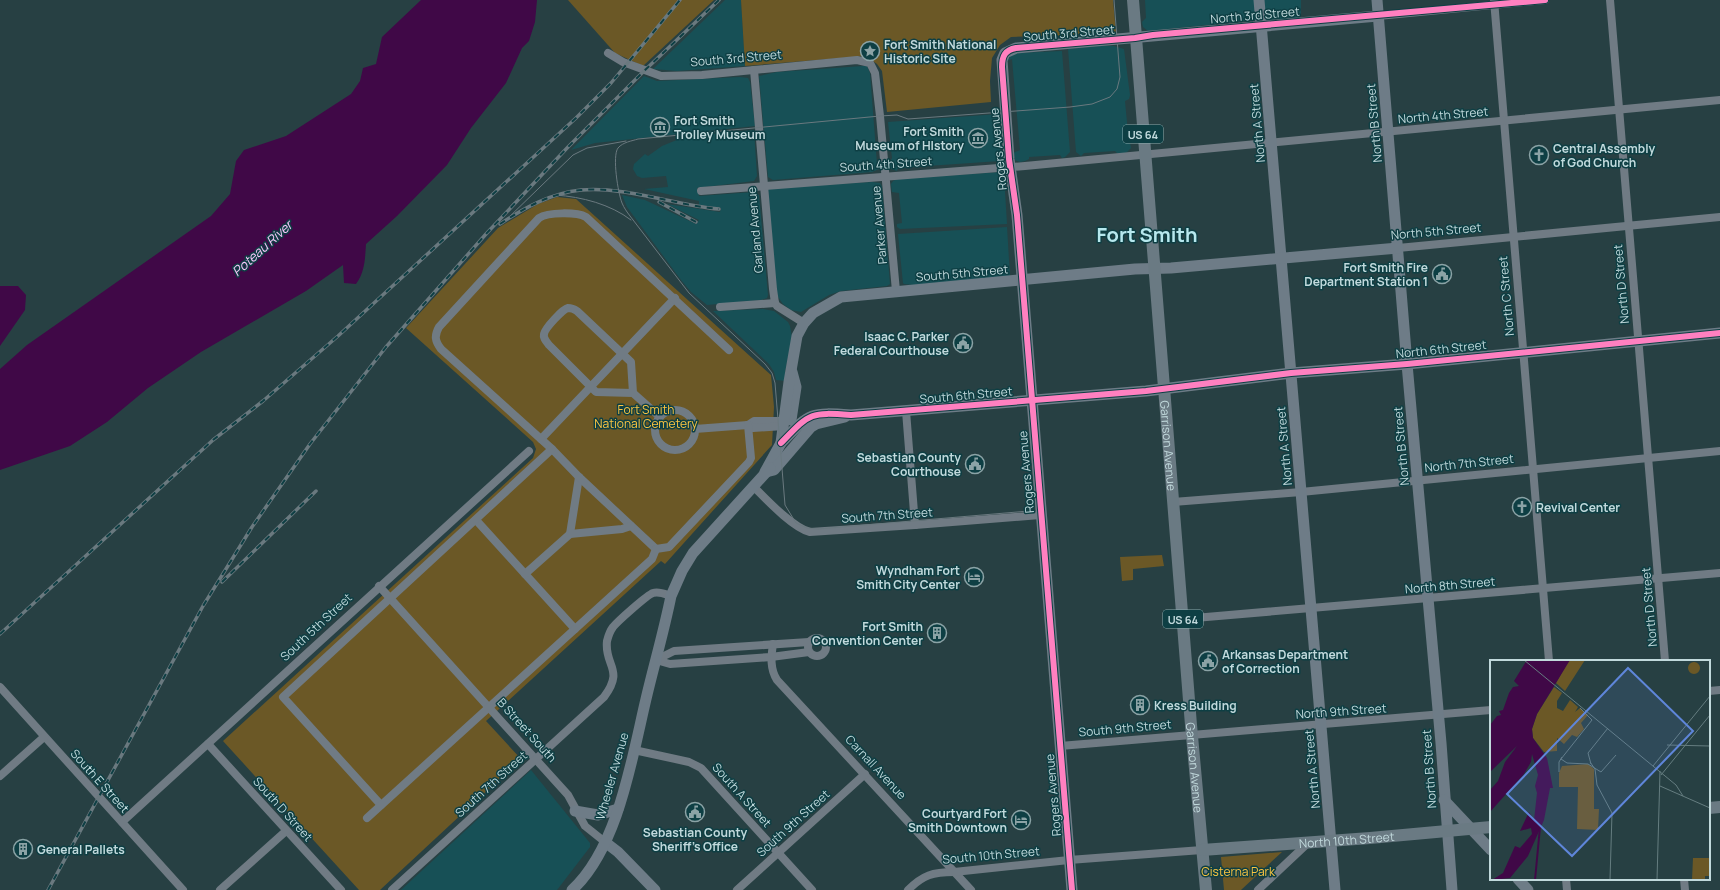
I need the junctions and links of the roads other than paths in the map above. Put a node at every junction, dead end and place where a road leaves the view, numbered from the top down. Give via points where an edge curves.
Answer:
1 (1133, 0) edge
2 (1259, 0) edge
3 (1377, 0) edge
4 (1545, 0) edge
5 (1610, 0) edge
6 (1494, 2) edge
7 (1378, 16) junction
8 (1261, 26) junction
9 (1135, 38) junction
10 (608, 53) dead end
11 (1006, 53) joint
12 (870, 63) joint
13 (754, 70) junction
14 (1720, 100) edge
15 (1619, 110) junction
16 (1504, 121) junction
17 (1388, 132) junction
18 (1272, 142) junction
19 (1145, 154) junction
20 (1010, 166) junction
21 (886, 176) junction
22 (764, 186) junction
23 (701, 191) dead end
24 (1720, 217) edge
25 (1628, 226) junction
26 (1514, 237) junction
27 (1398, 248) junction
28 (1282, 258) junction
29 (1154, 268) junction
30 (1022, 281) junction
31 (896, 291) junction
32 (675, 298) junction
33 (775, 303) junction
34 (720, 307) dead end
35 (804, 323) junction
36 (1720, 333) edge
37 (1637, 341) junction
38 (729, 350) dead end
39 (1522, 351) junction
40 (623, 353) junction
41 (1406, 364) junction
42 (792, 371) junction
43 (1292, 373) junction
44 (591, 387) junction
45 (1164, 388) junction
46 (633, 393) junction
47 (796, 396) junction
48 (1031, 401) junction
49 (906, 411) junction
50 (813, 415) junction
51 (851, 415) junction
52 (660, 417) junction
53 (748, 425) junction
54 (695, 428) junction
55 (786, 429) junction
56 (541, 439) junction
57 (552, 449) junction
58 (529, 450) dead end
59 (1720, 451) edge
60 (1648, 458) junction
61 (1532, 469) junction
62 (765, 472) junction
63 (578, 477) junction
64 (1417, 480) junction
65 (753, 486) junction
66 (1301, 492) junction
67 (1173, 502) junction
68 (1040, 515) junction
69 (476, 520) junction
70 (915, 525) junction
71 (631, 526) junction
72 (570, 534) junction
73 (656, 549) junction
74 (525, 574) junction
75 (1720, 574) edge
76 (1658, 579) junction
77 (379, 586) junction
78 (1543, 588) junction
79 (671, 596) junction
80 (390, 598) junction
81 (1428, 599) junction
82 (1310, 609) junction
83 (1183, 619) junction
84 (575, 629) junction
85 (809, 642) junction
86 (773, 644) junction
87 (809, 652) junction
88 (771, 658) junction
89 (656, 660) junction
90 (1549, 660) edge
91 (1665, 660) edge
92 (0, 688) edge
93 (1720, 690) edge
94 (1710, 691) edge
95 (489, 708) junction
96 (1490, 710) edge
97 (1438, 715) junction
98 (1321, 724) junction
99 (1192, 734) junction
100 (44, 737) junction
101 (208, 744) junction
102 (1060, 746) junction
103 (634, 750) junction
104 (536, 760) junction
105 (865, 774) junction
106 (0, 776) edge
107 (1444, 800) junction
108 (381, 806) junction
109 (1720, 807) edge
110 (1710, 808) edge
111 (618, 809) junction
112 (575, 811) junction
113 (367, 818) dead end
114 (122, 822) junction
115 (1490, 827) edge
116 (1471, 828) junction
117 (286, 831) junction
118 (1447, 831) junction
119 (1310, 841) junction
120 (1331, 841) junction
121 (605, 842) junction
122 (1490, 849) edge
123 (1202, 850) junction
124 (778, 853) junction
125 (1069, 860) junction
126 (954, 872) junction
127 (1519, 880) edge
128 (1566, 880) edge
129 (1684, 880) edge
130 (183, 890) edge
131 (220, 890) edge
132 (341, 890) edge
133 (392, 890) edge
134 (572, 890) edge
135 (655, 890) edge
136 (737, 890) edge
137 (812, 890) edge
138 (908, 890) edge
139 (971, 890) edge
140 (1072, 890) edge
141 (1206, 890) edge
142 (1258, 890) edge
143 (1335, 890) edge
144 (1452, 890) edge
145 (1528, 890) edge
146 (1567, 890) edge
147 (1685, 890) edge

1 - 9 main road, Garrison Avenue / US 64
2 - 8 street, North A Street
3 - 7 street, North B Street
4 - 6 street, North 3rd Street
5 - 15 street, North D Street
6 - 7 street, North 3rd Street
6 - 16 street, North C Street
7 - 8 street, North 3rd Street
7 - 17 street, North B Street
8 - 9 street, North 3rd Street
8 - 18 street, North A Street
9 - 11 street, South 3rd Street via 1016,48
9 - 19 main road, Garrison Avenue / US 64
10 - 13 street, South 3rd Street via 622,62 661,76
11 - 20 street, Rogers Avenue via 1002,67
12 - 13 street, South 3rd Street via 858,60
12 - 21 street, Parker Avenue via 875,73
13 - 22 street, Garland Avenue
14 - 15 street, North 4th Street
15 - 16 street, North 4th Street
15 - 25 street, North D Street
16 - 17 street, North 4th Street
16 - 26 street, North C Street
17 - 18 street, North 4th Street
17 - 27 street, North B Street
18 - 19 street, North 4th Street
18 - 28 street, North A Street
19 - 20 street, South 4th Street
19 - 29 main road, Garrison Avenue / US 64
20 - 21 street, South 4th Street
20 - 30 street, Rogers Avenue
21 - 22 street, South 4th Street
21 - 31 street, Parker Avenue
22 - 23 street, South 4th Street
22 - 33 street, Garland Avenue
24 - 25 street, North 5th Street
25 - 26 street, North 5th Street
25 - 37 street, North D Street
26 - 27 street, North 5th Street
26 - 39 street, North C Street
27 - 28 street, North 5th Street
27 - 41 street, North B Street
28 - 29 street, North 5th Street
28 - 43 street, North A Street
29 - 30 street, South 5th Street
29 - 45 main road, Garrison Avenue / US 64
30 - 31 street, South 5th Street
30 - 48 street, Rogers Avenue
31 - 35 street, South 5th Street via 841,297 813,313
32 - 38 street
32 - 40 street
32 - 56 street via 581,214 549,214 539,218 439,327 435,338 441,349
33 - 34 street
33 - 35 street
35 - 42 street via 798,336
36 - 37 street, North 6th Street
37 - 39 street, North 6th Street
37 - 60 street, North D Street
39 - 41 street, North 6th Street
39 - 61 street, North C Street
40 - 44 street
40 - 44 street via 577,311 568,308 545,330 545,340
40 - 46 street via 631,362
41 - 43 street, North 6th Street
41 - 64 street, North B Street
42 - 47 street
42 - 55 street
43 - 45 street, North 6th Street
43 - 66 street, North A Street
44 - 46 street via 596,392
44 - 56 street
45 - 48 street, South 6th Street
45 - 67 main road, Garrison Avenue / US 64
46 - 52 street
47 - 50 street via 800,407
47 - 55 street
48 - 49 street, South 6th Street
48 - 68 street, Rogers Avenue
49 - 51 street, South 6th Street
49 - 70 street
50 - 51 street, South 6th Street
50 - 55 street
50 - 55 street, South 6th Street via 796,417
51 - 62 street, South 6th Street via 816,424 774,470
52 - 54 street via 670,411 681,411 691,418
52 - 54 street via 655,426 656,437 669,450 679,450 690,444
53 - 54 street
53 - 55 street via 753,421
53 - 73 street via 751,458 669,547
55 - 62 street via 781,453
56 - 57 street
57 - 63 street
57 - 69 street
58 - 77 street, South 5th Street
59 - 60 street, North 7th Street
60 - 61 street, North 7th Street
60 - 76 street, North D Street
61 - 64 street, North 7th Street
61 - 78 street, North C Street
62 - 65 street, South 6th Street
63 - 71 street
63 - 72 street
64 - 66 street, North 7th Street
64 - 81 street, North B Street
65 - 70 street, South 7th Street via 795,525 804,530 819,532
65 - 79 street, South 6th Street via 688,560
66 - 67 street, North 7th Street
66 - 82 street, North A Street
67 - 83 main road, Garrison Avenue / US 64
68 - 70 street, South 7th Street
68 - 102 street, Rogers Avenue
69 - 74 street
69 - 80 street
71 - 72 street
71 - 73 street
72 - 74 street
73 - 84 street via 652,559
74 - 84 street
75 - 76 street, North 8th Street
76 - 78 street, North 8th Street
76 - 91 street, North D Street
77 - 80 street, B Street South
77 - 101 street, South 5th Street
78 - 81 street, North 8th Street
78 - 90 street, North C Street
79 - 89 street
79 - 104 street, South 7th Street via 658,592 649,594 613,627 607,640 614,675 609,690
80 - 95 street, B Street South
80 - 108 street via 283,697
81 - 82 street, North 8th Street
81 - 97 street, North B Street
82 - 83 street, North 8th Street
82 - 98 street, North A Street
83 - 99 main road, Garrison Avenue / US 64
84 - 95 street
85 - 86 street
85 - 87 street
85 - 87 street via 814,638 822,639 826,648 824,654 817,656
86 - 88 street, Carnall Avenue
86 - 89 street via 674,651
87 - 88 street
88 - 89 street via 670,664
88 - 105 street, Carnall Avenue via 774,675 782,685
89 - 103 street, Wheeler Avenue
92 - 100 street, South E Street
93 - 94 street
95 - 104 street, B Street South
95 - 108 street
96 - 97 street, North 9th Street
97 - 98 street, North 9th Street
97 - 107 street, North B Street
98 - 99 street, North 9th Street
98 - 120 street, North A Street
99 - 102 street, South 9th Street
99 - 123 main road, Garrison Avenue / US 64
100 - 106 street
100 - 114 street, South E Street
101 - 114 street, South 5th Street
101 - 117 street, South D Street
102 - 125 street, Rogers Avenue
103 - 111 street, Wheeler Avenue
103 - 124 street, South A Street via 689,762 701,768
104 - 112 street, B Street South via 568,796
104 - 133 street, South 7th Street
105 - 124 street, South 9th Street
105 - 126 street, Carnall Avenue
107 - 116 street
107 - 118 street, North B Street
108 - 113 street
109 - 110 main road
111 - 112 street via 598,815
111 - 121 street, Wheeler Avenue
112 - 121 street, B Street South via 585,826
114 - 130 street, South E Street
115 - 116 main road, North 10th Street
116 - 118 main road, North 10th Street
116 - 122 street
117 - 131 street
117 - 132 street, South D Street
118 - 120 main road, North 10th Street
118 - 144 street, North B Street
119 - 120 main road, North 10th Street
119 - 123 main road, North 10th Street
119 - 142 street
120 - 143 street, North A Street
121 - 134 street, Wheeler Avenue via 585,876
121 - 135 street, B Street South
123 - 125 street, South 10th Street
123 - 141 main road, Garrison Avenue / US 64
124 - 136 street, South 9th Street
124 - 137 street, South A Street
125 - 126 street, South 10th Street
125 - 140 street, Rogers Avenue
126 - 138 street, South 10th Street via 937,872 917,881
126 - 139 street, Carnall Avenue
127 - 145 street
128 - 146 street
129 - 147 street

